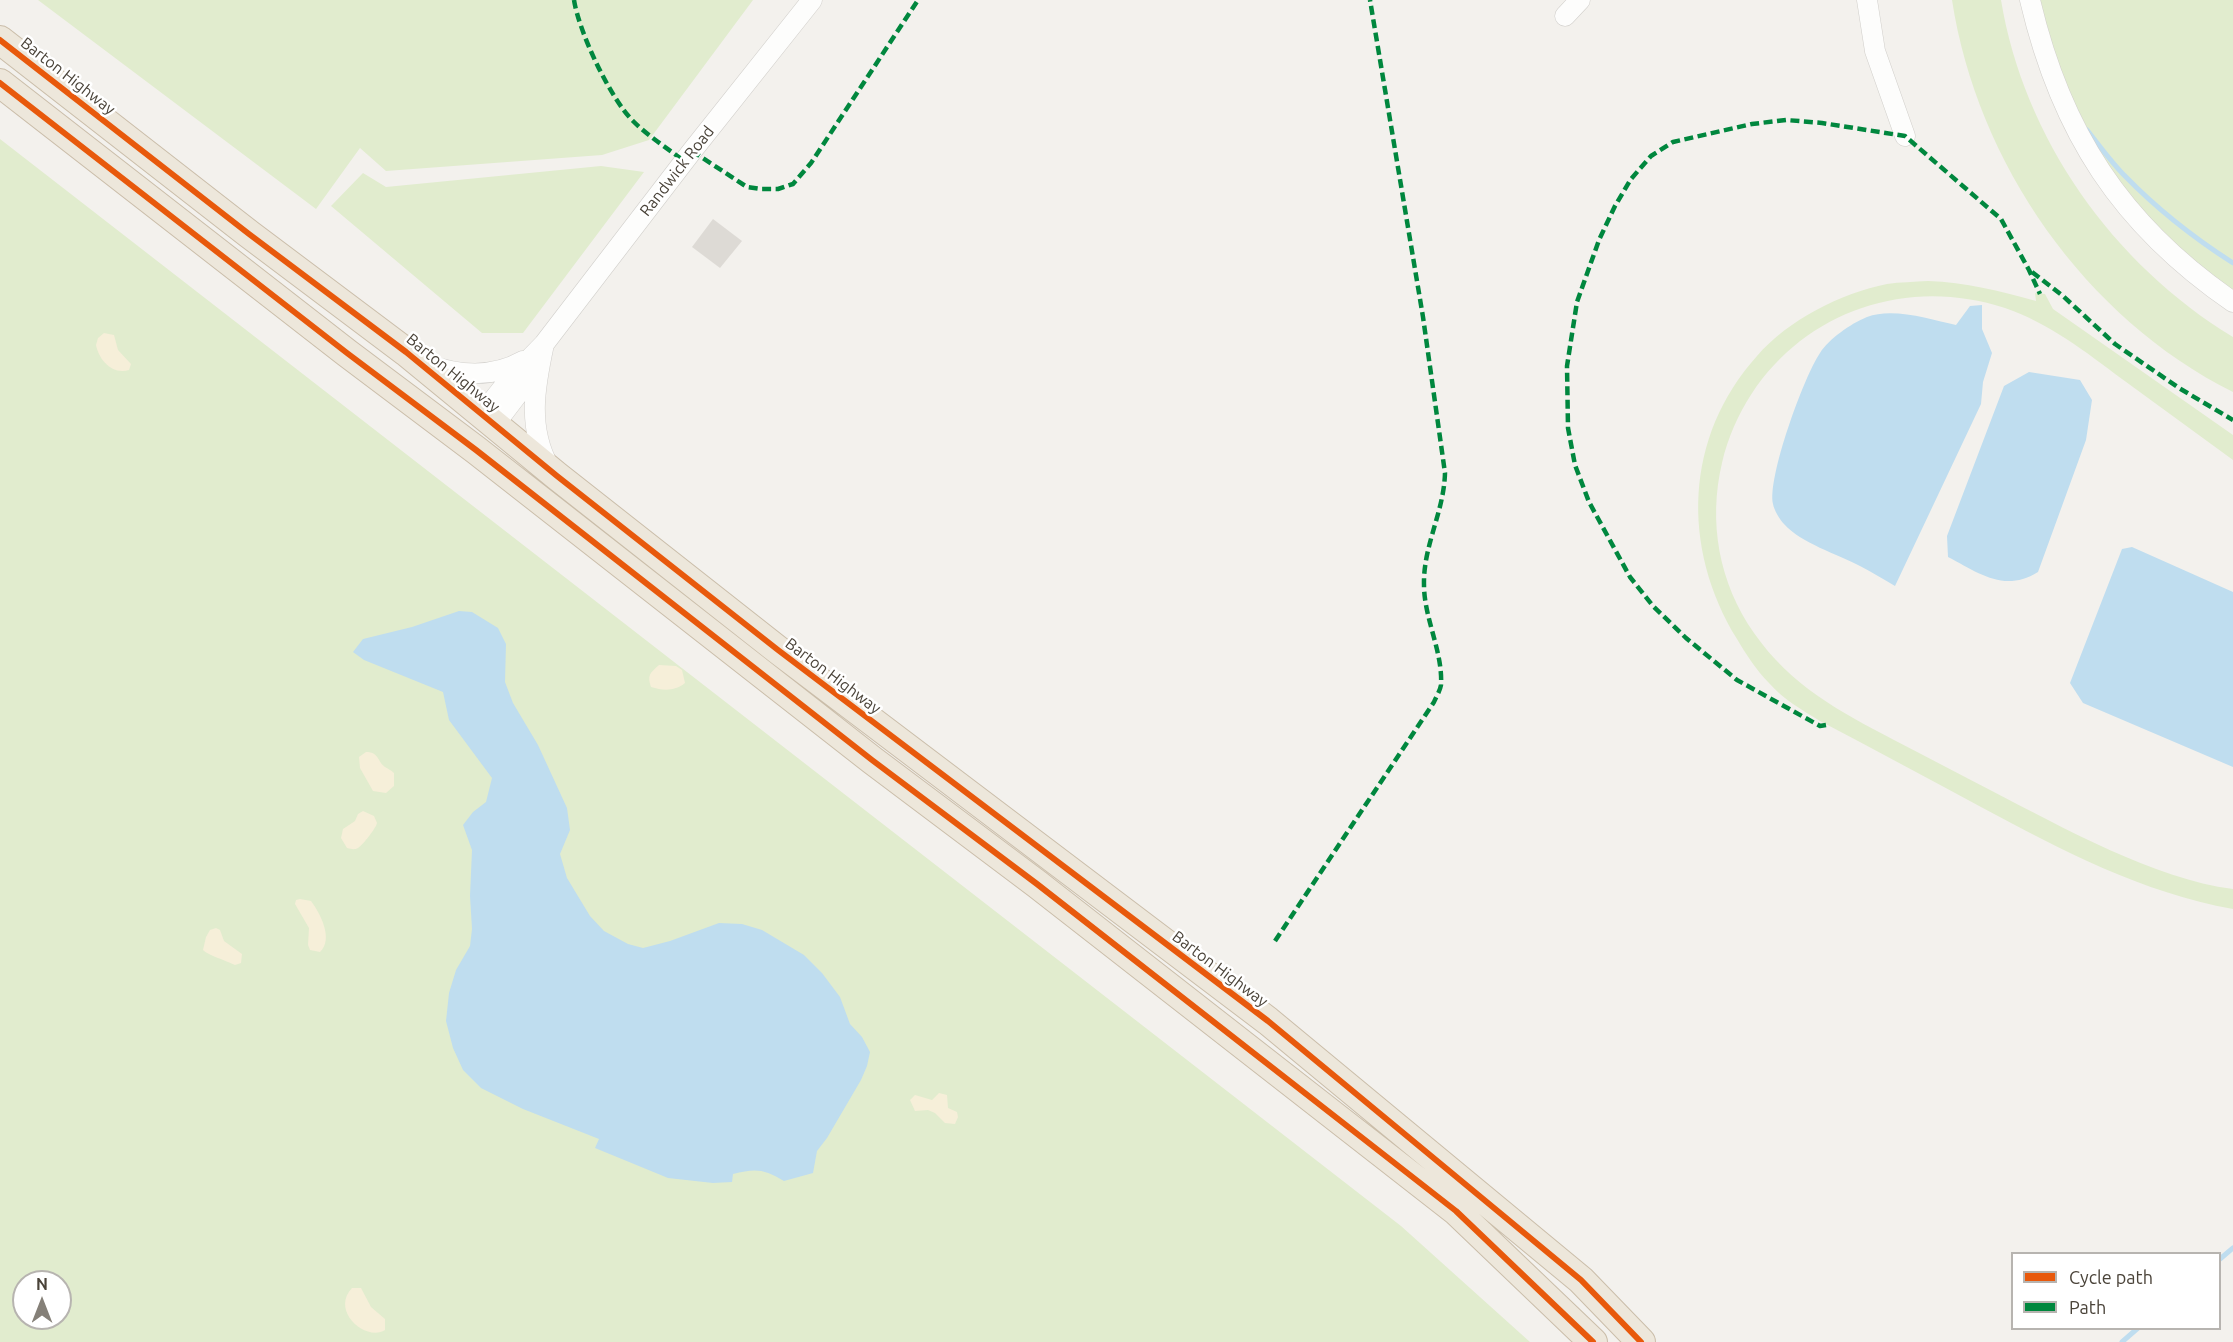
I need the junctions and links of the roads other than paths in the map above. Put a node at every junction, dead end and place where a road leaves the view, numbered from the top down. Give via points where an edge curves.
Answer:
1 (812, 0) edge
2 (1580, 0) edge
3 (1867, 0) edge
4 (2030, 0) edge
5 (1565, 16) dead end
6 (0, 40) edge
7 (0, 83) edge
8 (1905, 136) dead end
9 (2233, 302) edge
10 (544, 344) junction
11 (406, 352) junction
12 (489, 419) junction
13 (469, 445) junction
14 (552, 472) junction
15 (1593, 1342) edge
16 (1641, 1342) edge

1 - 10 street, Randwick Road
2 - 5 street
3 - 8 street via 1875,51
4 - 9 street via 2051,74 2095,163 2120,199 2157,240 2198,278
6 - 11 highway, Barton Highway
7 - 13 highway
10 - 11 street via 517,364 479,374 441,369
10 - 12 street, Randwick Road via 530,375
10 - 14 street via 534,416 540,445
11 - 12 highway, Barton Highway
12 - 13 highway, Randwick Road
12 - 14 highway, Barton Highway
13 - 15 highway via 1456,1211
14 - 16 highway, Barton Highway via 778,650 1268,1021 1581,1280

